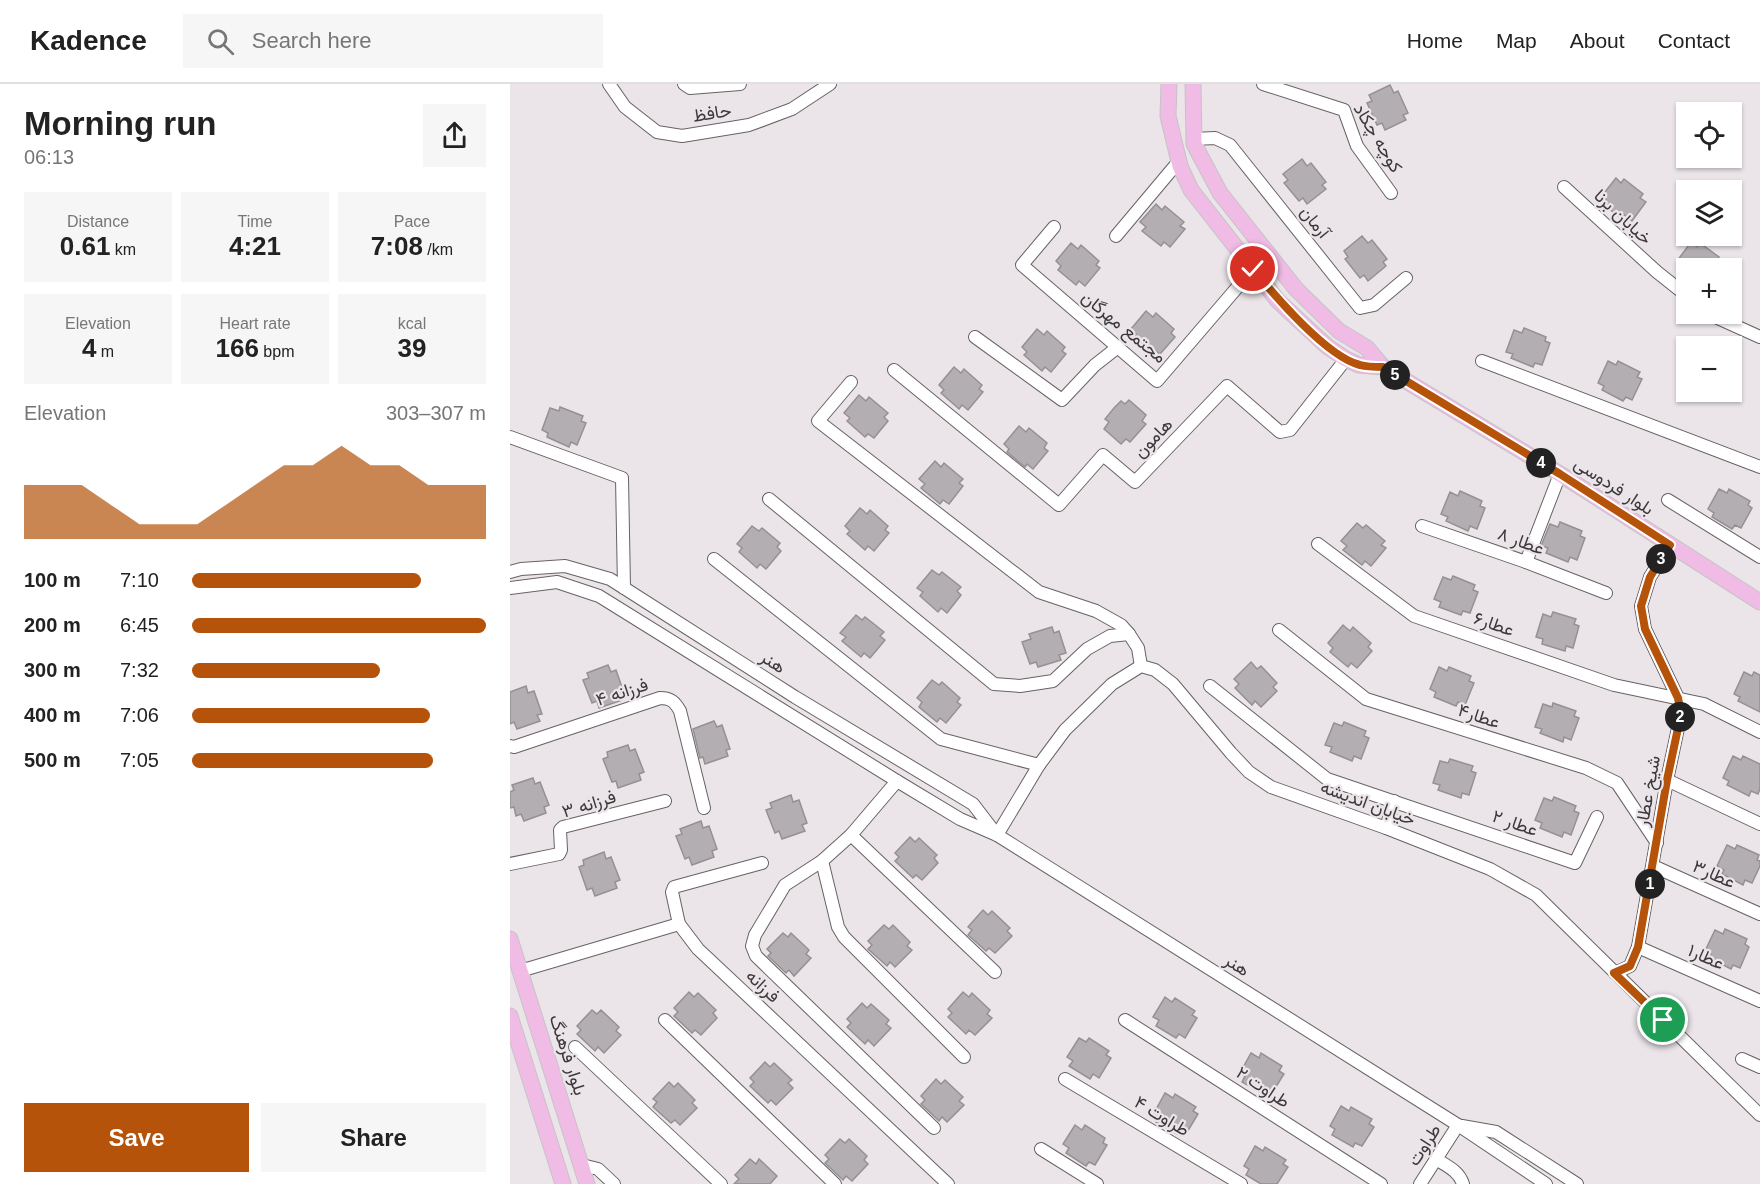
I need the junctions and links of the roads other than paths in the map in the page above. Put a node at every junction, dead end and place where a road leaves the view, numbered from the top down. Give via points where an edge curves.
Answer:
1 (609, 84) edge
2 (684, 84) edge
3 (740, 84) edge
4 (830, 84) edge
5 (1169, 84) edge
6 (1193, 84) edge
7 (1263, 84) edge
8 (1194, 139) junction
9 (1179, 161) junction
10 (1564, 187) dead end
11 (1391, 193) dead end
12 (1054, 227) dead end
13 (1116, 236) dead end
14 (1253, 269) junction
15 (1406, 278) dead end
16 (1676, 287) edge
17 (1731, 324) edge
18 (975, 337) dead end
19 (1760, 337) edge
20 (1118, 347) junction
21 (1346, 359) junction
22 (1482, 361) dead end
23 (1383, 367) junction
24 (894, 370) dead end
25 (851, 382) dead end
26 (510, 437) edge
27 (1760, 467) edge
28 (1560, 474) junction
29 (770, 500) dead end
30 (1668, 500) dead end
31 (1422, 526) dead end
32 (1318, 544) dead end
33 (1670, 545) junction
34 (1760, 557) edge
35 (714, 559) dead end
36 (1526, 562) junction
37 (510, 572) edge
38 (510, 588) edge
39 (624, 588) junction
40 (1606, 593) dead end
41 (1760, 602) edge
42 (1279, 630) dead end
43 (1129, 634) junction
44 (1141, 666) junction
45 (1210, 686) dead end
46 (1678, 698) junction
47 (1760, 732) edge
48 (510, 746) edge
49 (1039, 765) junction
50 (1667, 780) junction
51 (897, 781) junction
52 (665, 801) dead end
53 (1394, 801) junction
54 (704, 808) dead end
55 (1597, 817) dead end
56 (1760, 824) edge
57 (1386, 828) junction
58 (851, 835) junction
59 (997, 836) junction
60 (1656, 843) junction
61 (822, 861) junction
62 (762, 863) dead end
63 (510, 864) edge
64 (1653, 866) junction
65 (1760, 914) edge
66 (679, 924) junction
67 (510, 939) edge
68 (1638, 947) junction
69 (520, 971) junction
70 (995, 972) dead end
71 (1614, 973) junction
72 (1760, 1001) edge
73 (510, 1016) edge
74 (665, 1020) dead end
75 (1125, 1020) dead end
76 (575, 1047) dead end
77 (964, 1057) dead end
78 (1742, 1059) dead end
79 (1760, 1067) edge
80 (1065, 1079) dead end
81 (1760, 1115) edge
82 (1458, 1125) junction
83 (934, 1128) dead end
84 (1041, 1149) dead end
85 (1436, 1159) junction
86 (582, 1165) junction
87 (563, 1184) edge
88 (587, 1184) edge
89 (614, 1184) edge
90 (721, 1184) edge
91 (835, 1184) edge
92 (948, 1184) edge
93 (1097, 1184) edge
94 (1241, 1184) edge
95 (1381, 1184) edge
96 (1420, 1184) edge
97 (1463, 1184) edge
98 (1546, 1184) edge
99 (1577, 1184) edge

1 - 4 street, حافظ via 625,107 657,132 682,136 749,125 792,109
2 - 3 street via 690,88
5 - 9 main road, بلوار فردوسی via 1168,116
6 - 8 main road, بلوار فردوسی
7 - 11 street, کوچه چکاد via 1344,110 1357,146
8 - 15 street, آرمان via 1215,138 1230,145 1360,308 1374,305
8 - 23 main road, بلوار فردوسی via 1220,193 1296,289 1339,331 1367,348
9 - 13 street
9 - 14 main road, بلوار فردوسی via 1191,189
10 - 16 street, خیابان برنا
12 - 20 street, مجتمع مهرگان via 1022,265
14 - 20 street, مجتمع مهرگان via 1157,381
14 - 21 main road, بلوار فردوسی via 1278,301
17 - 19 street
18 - 20 street via 1062,400
21 - 23 main road, بلوار فردوسی via 1359,365
21 - 24 street, هامون via 1290,430 1280,432 1227,386 1136,482 1102,455 1059,505
22 - 27 street
23 - 28 main road, بلوار فردوسی
25 - 43 street via 818,421 1039,592 1096,611
26 - 39 street via 622,478
28 - 33 main road, بلوار فردوسی
28 - 36 street
29 - 43 street via 994,684 1020,686 1053,681 1087,649 1110,636
30 - 34 street
31 - 36 street, عطار ۸
32 - 46 street, عطار۶ via 1414,615 1614,685
33 - 41 main road, بلوار فردوسی
33 - 46 street, شیخ عطار via 1650,577 1641,606 1645,629
35 - 49 street via 941,739
36 - 40 street, عطار ۸
37 - 39 street, هنر via 565,566 610,579
38 - 51 street, هنر via 557,582 599,596
39 - 59 street, هنر via 973,804
42 - 60 street, عطار۴ via 1366,699 1586,768 1617,783
43 - 44 street via 1138,648
44 - 49 street via 1112,684 1065,730
44 - 57 street, خیابان اندیشه via 1155,670 1173,684 1231,753 1271,788
45 - 53 street, عطار ۲ via 1327,778
46 - 47 street, عطار۶ via 1704,704
46 - 50 street, شیخ عطار via 1681,714
48 - 54 street, فرزانه ۴ via 669,698 680,711
49 - 59 street
50 - 56 street
50 - 60 street, شیخ عطار
51 - 58 street
51 - 59 street, هنر
52 - 63 street, فرزانه ۳ via 563,827 559,854
53 - 55 street, عطار ۲ via 1575,863
53 - 57 street
57 - 71 street, خیابان اندیشه via 1490,868 1536,895
58 - 61 street
58 - 70 street
59 - 82 street, هنر
60 - 64 street, شیخ عطار
61 - 77 street via 844,937
61 - 83 street via 785,885 754,935 752,946 756,956
62 - 66 street via 674,887
64 - 65 street, عطار۳
64 - 68 street, شیخ عطار
66 - 69 street
66 - 92 street, فرزانه via 698,949
67 - 69 main road, بلوار فرهنگ
68 - 71 street, شیخ عطار via 1630,966
68 - 72 street, عطار۱
69 - 86 main road, بلوار فرهنگ
71 - 81 street, خیابان اندیشه
73 - 87 main road
74 - 91 street
75 - 95 street, طراوت ۲
76 - 90 street
78 - 79 street
80 - 94 street, طراوت ۴
82 - 85 street, طراوت
82 - 98 street, هنر
82 - 99 street, هنر via 1496,1132
84 - 93 street
85 - 96 street, طراوت
85 - 97 street via 1461,1177
86 - 88 main road, بلوار فرهنگ
86 - 89 street via 598,1169

